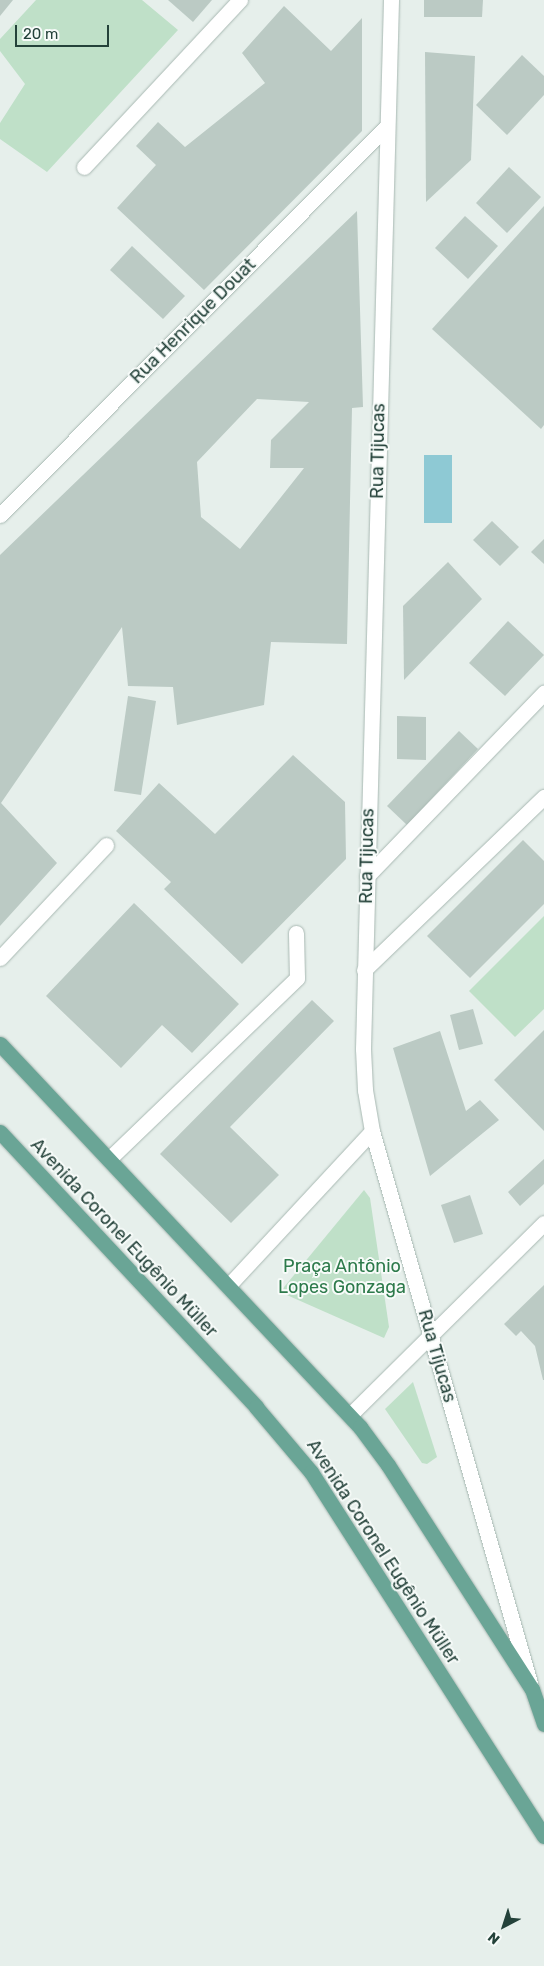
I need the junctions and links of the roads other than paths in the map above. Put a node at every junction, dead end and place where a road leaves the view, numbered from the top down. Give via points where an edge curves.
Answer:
1 (240, 0) edge
2 (391, 0) edge
3 (386, 127) junction
4 (84, 167) dead end
5 (0, 515) edge
6 (544, 693) edge
7 (544, 797) edge
8 (106, 845) dead end
9 (367, 876) junction
10 (296, 934) dead end
11 (0, 958) edge
12 (364, 970) junction
13 (0, 1044) edge
14 (372, 1131) junction
15 (0, 1132) edge
16 (110, 1159) junction
17 (544, 1223) edge
18 (229, 1286) junction
19 (431, 1336) junction
20 (350, 1415) junction
21 (538, 1688) edge
22 (544, 1724) edge
23 (544, 1836) edge

1 - 4 street
2 - 3 street, Rua Tijucas
3 - 5 street, Rua Henrique Douat
3 - 9 street, Rua Tijucas
6 - 9 street
7 - 12 street
8 - 11 street
9 - 12 street, Rua Tijucas
10 - 16 street via 297,978
12 - 14 street, Rua Tijucas via 362,1049
13 - 16 main road
14 - 18 street
14 - 19 street, Rua Tijucas
15 - 23 main road, Avenida Coronel Eugênio Müller via 256,1407 311,1472
16 - 18 main road
17 - 19 street
18 - 20 main road
19 - 20 street
19 - 21 street, Rua Tijucas
20 - 21 main road via 388,1465
21 - 22 main road

